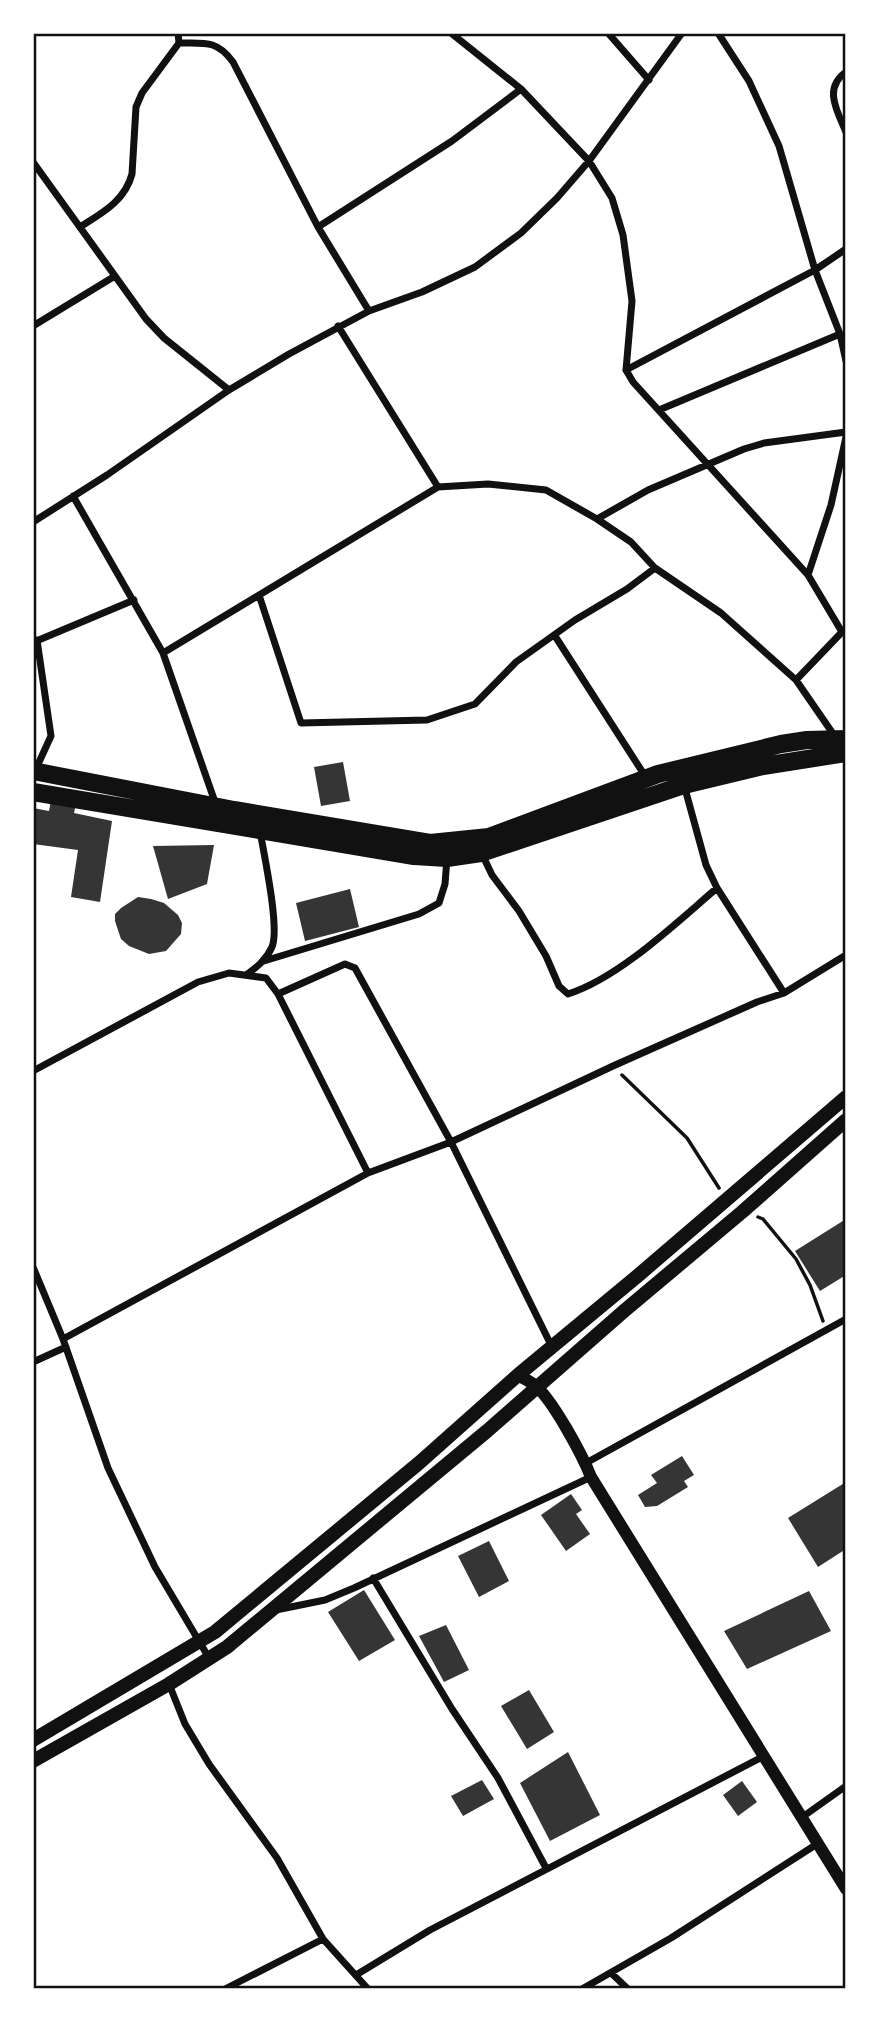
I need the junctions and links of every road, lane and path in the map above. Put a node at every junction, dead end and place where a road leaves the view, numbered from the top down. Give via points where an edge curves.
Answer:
1 (178, 33) edge
2 (451, 33) edge
3 (608, 33) edge
4 (682, 33) edge
5 (718, 33) edge
6 (179, 43) junction
7 (846, 72) edge
8 (649, 80) junction
9 (521, 89) junction
10 (846, 132) edge
11 (589, 161) junction
12 (33, 162) edge
13 (80, 227) junction
14 (318, 227) junction
15 (846, 249) edge
16 (815, 270) junction
17 (115, 276) junction
18 (369, 311) junction
19 (33, 326) edge
20 (338, 326) junction
21 (840, 334) junction
22 (846, 361) edge
23 (626, 370) junction
24 (229, 390) junction
25 (660, 410) junction
26 (846, 435) edge
27 (709, 465) junction
28 (438, 487) junction
29 (73, 496) junction
30 (597, 519) junction
31 (33, 522) edge
32 (655, 568) junction
33 (808, 576) junction
34 (259, 595) junction
35 (134, 600) junction
36 (844, 632) edge
37 (555, 636) junction
38 (35, 641) edge
39 (163, 653) junction
40 (796, 680) junction
41 (843, 744) edge
42 (34, 771) edge
43 (684, 785) junction
44 (651, 787) junction
45 (33, 792) edge
46 (217, 807) junction
47 (260, 831) junction
48 (481, 853) junction
49 (447, 858) junction
50 (717, 888) junction
51 (846, 955) edge
52 (264, 961) junction
53 (246, 975) junction
54 (784, 993) junction
55 (278, 994) junction
56 (613, 1066) junction
57 (33, 1071) edge
58 (846, 1097) edge
59 (846, 1120) edge
60 (451, 1142) junction
61 (368, 1173) junction
62 (726, 1199) junction
63 (742, 1212) junction
64 (33, 1267) edge
65 (846, 1319) edge
66 (826, 1330) junction
67 (63, 1339) junction
68 (552, 1347) junction
69 (66, 1348) junction
70 (33, 1362) edge
71 (518, 1375) junction
72 (537, 1386) junction
73 (586, 1463) junction
74 (591, 1477) junction
75 (373, 1578) junction
76 (272, 1611) junction
77 (201, 1643) junction
78 (210, 1659) junction
79 (169, 1684) junction
80 (33, 1740) edge
81 (764, 1756) junction
82 (33, 1761) edge
83 (846, 1786) edge
84 (801, 1819) junction
85 (817, 1843) junction
86 (546, 1868) junction
87 (846, 1889) edge
88 (323, 1939) junction
89 (611, 1973) junction
90 (356, 1975) junction
91 (225, 1989) edge
92 (368, 1989) edge
93 (582, 1989) edge
94 (628, 1989) edge

1 - 6 street
2 - 9 street
3 - 8 street
4 - 8 street
5 - 16 street via 749,81 779,146
6 - 13 street via 136,107 129,185 109,208
6 - 14 street via 210,43 224,50
7 - 10 street via 832,90
8 - 11 street
9 - 11 street
9 - 14 street via 452,141
11 - 18 street via 521,233 475,267
11 - 23 street via 612,198 623,235 632,301
12 - 13 street
13 - 17 street
14 - 18 street
15 - 16 street
16 - 21 street
16 - 23 street
17 - 19 street
17 - 24 street via 155,328
18 - 20 street
20 - 24 street
20 - 28 street
21 - 22 street
21 - 25 street
23 - 25 street
24 - 29 street
25 - 27 street
26 - 27 street via 764,443
26 - 33 street via 831,505
27 - 30 street via 648,490
27 - 33 street
28 - 30 street via 488,484 546,490
28 - 34 street
29 - 31 street
29 - 35 street
30 - 32 street via 631,542
32 - 37 street
32 - 40 street via 720,613
33 - 36 street
34 - 37 street via 301,723 427,720 475,704 516,662
34 - 39 street
35 - 38 street
35 - 39 street
36 - 40 street
37 - 44 street
38 - 42 street via 51,736
39 - 46 street
40 - 41 street
41 - 43 main road
41 - 44 main road via 781,744 658,774
42 - 46 main road
43 - 44 main road
43 - 50 street
44 - 46 main road via 489,836 430,843
44 - 48 main road
45 - 47 main road
47 - 49 main road
47 - 52 street via 273,922 273,944
48 - 49 main road
48 - 50 street via 568,994 627,962
49 - 52 street via 439,903 419,914
50 - 54 street
51 - 54 street
52 - 53 street
53 - 55 street via 266,978
53 - 57 street via 229,973 198,982
54 - 56 street
55 - 60 street via 345,964 355,968
55 - 61 street
56 - 60 street
56 - 62 path via 687,1138
58 - 62 main road
59 - 63 main road
60 - 61 street
60 - 68 street
61 - 67 street
62 - 68 main road
63 - 66 path via 763,1219 796,1259
63 - 72 main road
64 - 67 street
65 - 66 street
66 - 73 street
67 - 69 street
68 - 71 main road
69 - 70 street
69 - 77 street via 118,1492 155,1567
71 - 72 street
71 - 77 main road
72 - 73 street
72 - 76 main road
73 - 74 street
74 - 75 street
74 - 81 street
75 - 76 street via 325,1600
75 - 86 street via 498,1778
76 - 78 main road
77 - 78 street
77 - 80 main road
78 - 79 main road
79 - 82 main road
79 - 88 street via 185,1724 209,1764 277,1858
81 - 84 street
81 - 86 street
83 - 84 street
84 - 85 street
85 - 87 street
85 - 89 street
86 - 90 street
88 - 90 street
88 - 91 street
89 - 93 street
89 - 94 street
90 - 92 street

